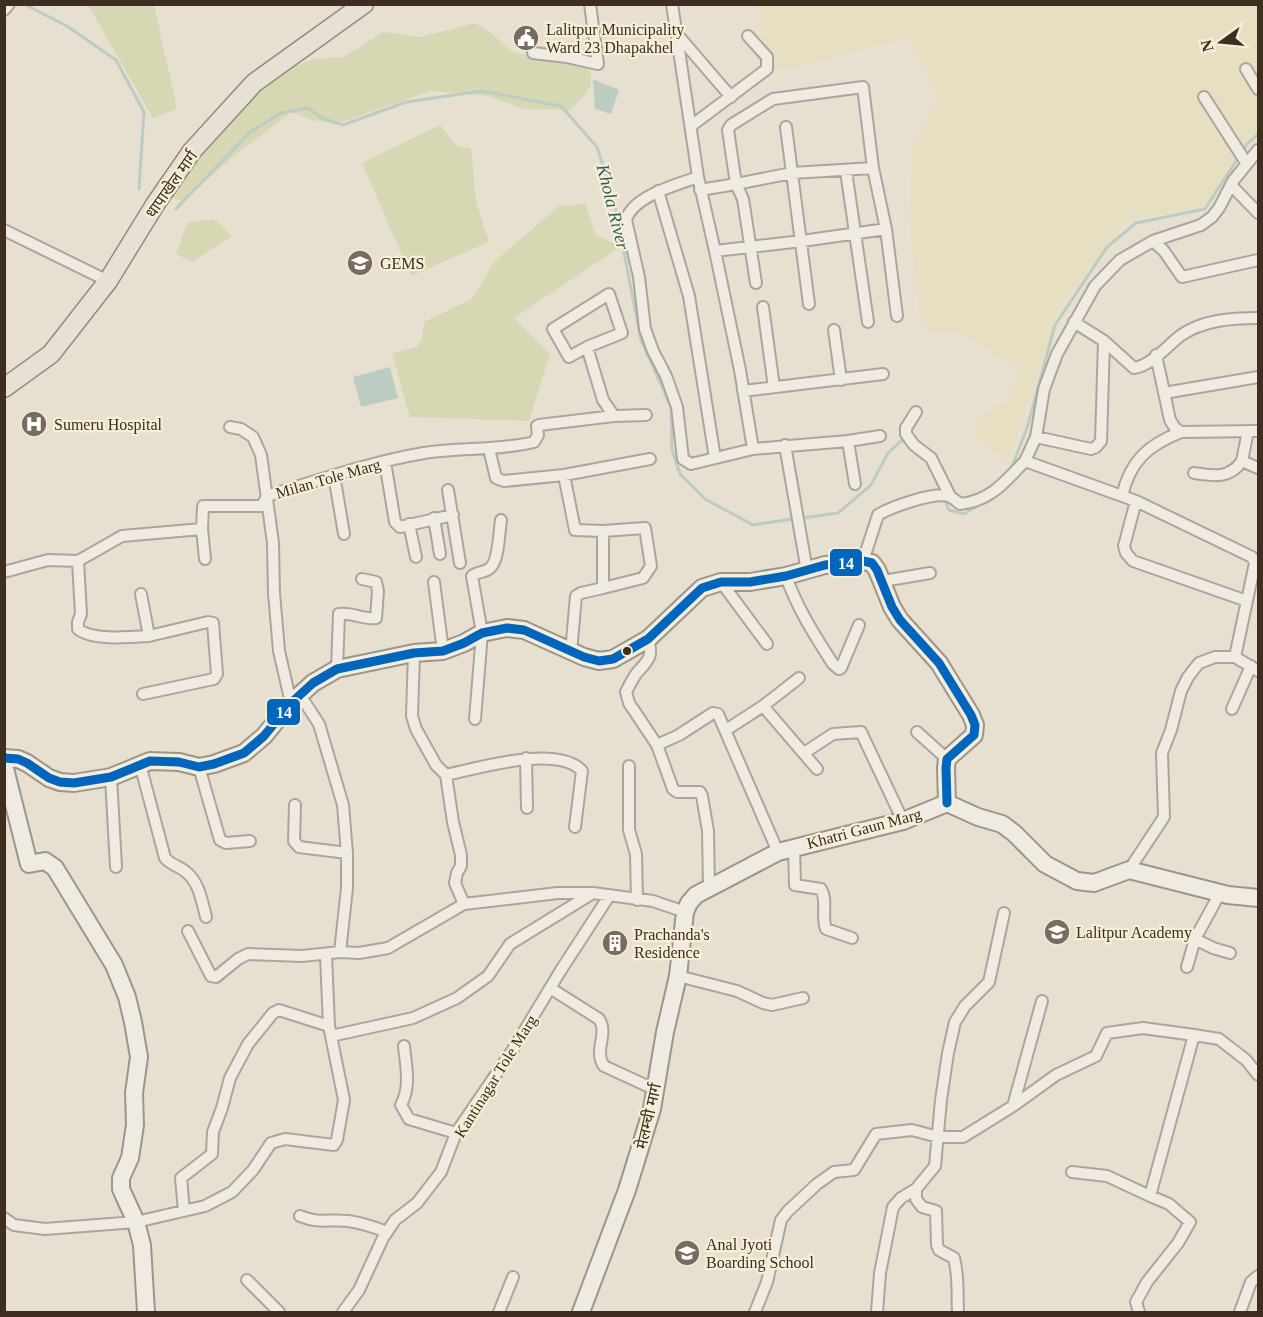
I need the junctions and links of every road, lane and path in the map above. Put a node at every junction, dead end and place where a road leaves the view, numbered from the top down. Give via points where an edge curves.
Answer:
1 (9, 4) edge
2 (364, 4) edge
3 (590, 4) edge
4 (672, 4) edge
5 (4, 10) edge
6 (675, 32) junction
7 (748, 36) dead end
8 (533, 53) dead end
9 (1246, 69) dead end
10 (1258, 89) edge
11 (731, 97) junction
12 (1204, 97) dead end
13 (691, 126) junction
14 (786, 127) dead end
15 (1258, 150) edge
16 (1247, 164) junction
17 (873, 168) junction
18 (846, 171) junction
19 (792, 173) junction
20 (698, 177) junction
21 (736, 184) junction
22 (1232, 185) junction
23 (700, 190) junction
24 (658, 191) junction
25 (1258, 213) edge
26 (886, 229) junction
27 (4, 230) edge
28 (856, 232) junction
29 (802, 241) junction
30 (1153, 241) junction
31 (750, 247) junction
32 (716, 251) junction
33 (1258, 260) edge
34 (108, 281) junction
35 (756, 283) dead end
36 (808, 304) dead end
37 (764, 307) dead end
38 (897, 316) dead end
39 (1258, 318) edge
40 (868, 322) dead end
41 (1074, 322) junction
42 (834, 330) dead end
43 (1104, 341) junction
44 (587, 348) junction
45 (1156, 355) junction
46 (883, 374) dead end
47 (1258, 376) edge
48 (841, 380) junction
49 (774, 387) junction
50 (4, 388) edge
51 (743, 391) junction
52 (1164, 393) junction
53 (916, 411) dead end
54 (646, 415) dead end
55 (614, 416) junction
56 (230, 427) dead end
57 (1253, 431) edge
58 (1181, 432) junction
59 (880, 436) dead end
60 (1036, 438) junction
61 (848, 441) junction
62 (784, 446) junction
63 (489, 449) junction
64 (753, 449) junction
65 (715, 458) junction
66 (651, 459) dead end
67 (1025, 461) junction
68 (1242, 461) junction
69 (385, 462) junction
70 (1258, 468) edge
71 (1194, 473) dead end
72 (334, 475) junction
73 (564, 475) junction
74 (855, 484) dead end
75 (448, 490) dead end
76 (267, 496) junction
77 (950, 496) junction
78 (1122, 496) junction
79 (1136, 501) junction
80 (453, 515) junction
81 (434, 518) junction
82 (501, 520) dead end
83 (409, 524) junction
84 (202, 529) junction
85 (603, 531) junction
86 (344, 534) dead end
87 (440, 554) dead end
88 (416, 557) dead end
89 (204, 560) dead end
90 (78, 561) junction
91 (863, 561) junction
92 (460, 563) dead end
93 (807, 571) junction
94 (4, 572) edge
95 (930, 573) dead end
96 (786, 576) junction
97 (362, 579) dead end
98 (883, 581) junction
99 (434, 582) dead end
100 (721, 582) junction
101 (603, 588) junction
102 (141, 594) dead end
103 (1247, 601) junction
104 (860, 625) dead end
105 (482, 633) junction
106 (149, 636) junction
107 (648, 639) junction
108 (767, 644) dead end
109 (443, 651) junction
110 (571, 652) junction
111 (414, 653) junction
112 (1235, 657) junction
113 (1255, 668) edge
114 (337, 669) junction
115 (799, 678) dead end
116 (143, 694) dead end
117 (295, 699) junction
118 (763, 706) junction
119 (1232, 710) dead end
120 (475, 719) dead end
121 (726, 730) junction
122 (916, 732) dead end
123 (657, 745) junction
124 (804, 753) junction
125 (4, 758) edge
126 (526, 758) junction
127 (947, 759) junction
128 (140, 764) junction
129 (4, 765) edge
130 (199, 766) junction
131 (629, 766) dead end
132 (817, 769) dead end
133 (446, 775) junction
134 (111, 777) junction
135 (947, 803) junction
136 (295, 805) dead end
137 (527, 808) dead end
138 (903, 821) junction
139 (574, 827) dead end
140 (250, 841) dead end
141 (786, 849) junction
142 (347, 853) junction
143 (116, 867) dead end
144 (1122, 873) junction
145 (709, 888) junction
146 (593, 893) junction
147 (1220, 893) junction
148 (609, 896) junction
149 (1258, 898) edge
150 (637, 900) junction
151 (464, 904) junction
152 (685, 912) junction
153 (1004, 913) dead end
154 (206, 917) dead end
155 (188, 931) dead end
156 (852, 938) dead end
157 (1195, 939) junction
158 (340, 952) junction
159 (1230, 953) dead end
160 (326, 955) junction
161 (1187, 967) dead end
162 (678, 976) junction
163 (550, 988) junction
164 (803, 998) dead end
165 (1042, 1000) dead end
166 (330, 1031) junction
167 (1194, 1035) junction
168 (404, 1046) dead end
169 (1258, 1075) edge
170 (656, 1090) junction
171 (1013, 1106) junction
172 (456, 1133) junction
173 (938, 1137) junction
174 (1072, 1172) dead end
175 (916, 1189) junction
176 (1150, 1196) junction
177 (184, 1211) junction
178 (300, 1216) dead end
179 (4, 1218) edge
180 (136, 1222) junction
181 (387, 1232) junction
182 (513, 1276) dead end
183 (1258, 1276) edge
184 (247, 1280) dead end
185 (146, 1312) edge
186 (279, 1312) edge
187 (343, 1312) edge
188 (499, 1312) edge
189 (581, 1312) edge
190 (755, 1312) edge
191 (877, 1312) edge
192 (958, 1312) edge
193 (1139, 1312) edge
194 (1240, 1312) edge

1 - 5 street
2 - 34 main road, धापाखेल मार्ग via 254,82 192,151
3 - 8 street via 598,64
4 - 6 street
6 - 11 street
6 - 13 street
7 - 11 street via 767,57 767,69
9 - 10 street
11 - 13 street
12 - 16 street
13 - 20 street
14 - 19 street
15 - 16 street
16 - 22 street
17 - 18 street
17 - 21 street via 864,91 858,87 773,99 731,125 727,134
17 - 26 street
18 - 19 street
18 - 28 street
19 - 21 street
19 - 29 street
20 - 23 street
20 - 24 street
21 - 23 street
21 - 31 street via 743,199
22 - 25 street
22 - 30 street via 1219,208 1201,225
23 - 32 street
24 - 65 street via 689,296
24 - 65 street via 629,211 626,219 645,329 676,407 683,459 691,464
26 - 28 street
26 - 38 street
27 - 34 street
28 - 29 street
28 - 40 street
29 - 31 street
29 - 36 street
30 - 33 street via 1182,277
30 - 41 street via 1120,260 1107,273
31 - 32 street
31 - 35 street
32 - 51 street
34 - 50 main road, धापाखेल मार्ग via 51,354
37 - 49 street
39 - 45 street via 1209,322 1183,334
41 - 43 street
41 - 60 street via 1044,389
42 - 48 street
43 - 45 street via 1134,368
43 - 60 street via 1101,441 1091,449
44 - 44 street via 622,333 609,294 554,329 569,357
44 - 55 street via 603,400
45 - 52 street
46 - 48 street
47 - 52 street
48 - 49 street
49 - 51 street
51 - 64 street
52 - 58 street via 1170,420
53 - 77 street via 906,434 932,458
54 - 55 street
55 - 63 street, Milan Tole Marg via 539,425 536,441
56 - 76 street via 253,437 261,455
57 - 58 street
57 - 68 street
58 - 78 street via 1149,448 1126,478
59 - 61 street
60 - 67 street
61 - 62 street
61 - 74 street
62 - 64 street
62 - 93 street
63 - 69 street, Milan Tole Marg via 426,452
63 - 73 street via 496,478 500,480
64 - 65 street
66 - 73 street
67 - 77 street via 1003,484 977,502 960,504
67 - 78 street
68 - 70 street
68 - 71 street via 1237,469 1217,476
69 - 72 street, Milan Tole Marg
69 - 83 street via 395,522 400,527
72 - 76 street, Milan Tole Marg
72 - 86 street
73 - 85 street via 575,530
75 - 80 street
76 - 84 street via 262,506 203,506
76 - 117 street, Milan Tole Marg via 279,651
77 - 91 street via 892,507 878,515
78 - 79 street
79 - 103 street via 1252,557 1255,563
79 - 103 street via 1124,546 1133,561
80 - 81 street
80 - 92 street
81 - 83 street
81 - 87 street
82 - 105 street via 495,563 472,576
83 - 88 street
84 - 89 street
84 - 90 street via 122,537
85 - 101 street
85 - 101 street via 645,528 651,567 643,578
90 - 94 street via 48,560
90 - 106 street via 78,629 116,638
91 - 93 main road
91 - 98 main road via 872,563
93 - 96 main road
95 - 98 street
96 - 100 main road
96 - 104 street via 807,623 838,669
97 - 114 street via 376,582 376,618 339,614
98 - 127 main road via 900,620 939,663 975,725 974,735
99 - 109 street
100 - 107 main road via 702,588
100 - 108 street
101 - 110 street via 576,596
102 - 106 street
103 - 112 street
105 - 109 main road
105 - 110 main road via 507,628 525,630
105 - 120 street
106 - 116 street via 213,623 216,674 213,679
107 - 110 main road via 613,659 599,661
107 - 123 street via 649,661 634,676 626,692
109 - 111 main road
111 - 114 main road
111 - 133 street via 411,716 436,765
112 - 113 street
112 - 144 street via 1215,657 1199,663 1188,677 1162,753 1164,817
113 - 119 street
114 - 117 main road
115 - 118 street
117 - 130 main road via 244,753
117 - 142 street via 319,724 343,805
118 - 121 street
118 - 124 street
121 - 123 street via 718,714 713,713
121 - 141 street
122 - 127 street
123 - 145 street via 673,789 700,792 702,796 708,831
124 - 132 street
124 - 138 street via 833,734 861,732
125 - 134 main road via 18,759 60,782
126 - 133 street
126 - 137 street
126 - 139 street via 568,761 582,771
127 - 135 main road
128 - 130 main road via 163,761
128 - 134 main road
128 - 154 street via 165,858 188,873 199,889
129 - 180 main road via 29,864 45,861 55,868 114,965 127,998 139,1057 130,1158 121,1178 121,1189
130 - 140 street via 220,840
131 - 150 street via 629,830 636,854
133 - 151 street via 461,855 455,883
134 - 143 street
135 - 138 main road, Khatri Gaun Marg
135 - 144 main road via 1002,824 1045,864 1077,882 1094,882
136 - 142 street via 294,841 299,848
138 - 141 main road, Khatri Gaun Marg
141 - 145 main road, Khatri Gaun Marg
141 - 156 street via 795,885 821,889 824,895 826,929
142 - 158 street
144 - 147 main road
145 - 152 main road, Khatri Gaun Marg via 696,895
146 - 148 street
146 - 151 street
146 - 166 street via 510,944 488,976 457,998 413,1018
147 - 149 main road
147 - 157 street
148 - 150 street
148 - 163 street, Kantinagar Tole Marg
150 - 152 street
151 - 158 street via 388,948
152 - 162 main road, मेलम्ची मार्ग
153 - 173 street via 989,982 955,1022
155 - 160 street via 211,976 216,977 248,954
157 - 159 street
157 - 161 street
158 - 160 street
160 - 166 street
162 - 164 street via 737,991 772,1005
162 - 170 main road, मेलम्ची मार्ग
163 - 170 street via 599,1019 603,1029 599,1054 604,1065
163 - 172 street, Kantinagar Tole Marg
165 - 171 street
166 - 177 street via 279,1010 273,1013 248,1044 230,1078 213,1132 212,1154 181,1178
166 - 177 street via 344,1100 334,1145 285,1139 271,1143 232,1192 205,1206
167 - 169 street via 1219,1040 1246,1060
167 - 171 street via 1143,1028 1107,1033 1096,1056 1056,1075
167 - 176 street
168 - 172 street via 408,1086 401,1105 405,1115
170 - 189 main road, मेलम्ची मार्ग via 627,1190
171 - 173 street via 963,1137
172 - 181 street, Kantinagar Tole Marg via 441,1172
173 - 175 street via 935,1166
173 - 190 street via 912,1130 876,1134 854,1170 834,1172 795,1204 781,1220 767,1282
174 - 176 street via 1107,1176
175 - 191 street via 893,1207
175 - 192 street via 916,1199 922,1207 936,1211 939,1250 954,1258 959,1276
176 - 193 street via 1169,1204 1190,1222 1147,1281 1136,1302
177 - 180 street
178 - 181 street via 313,1221 369,1225
179 - 180 street via 14,1225 45,1229
180 - 185 main road via 142,1245
181 - 187 street, Kantinagar Tole Marg via 359,1290
182 - 188 street
183 - 194 street via 1251,1282
184 - 186 street

